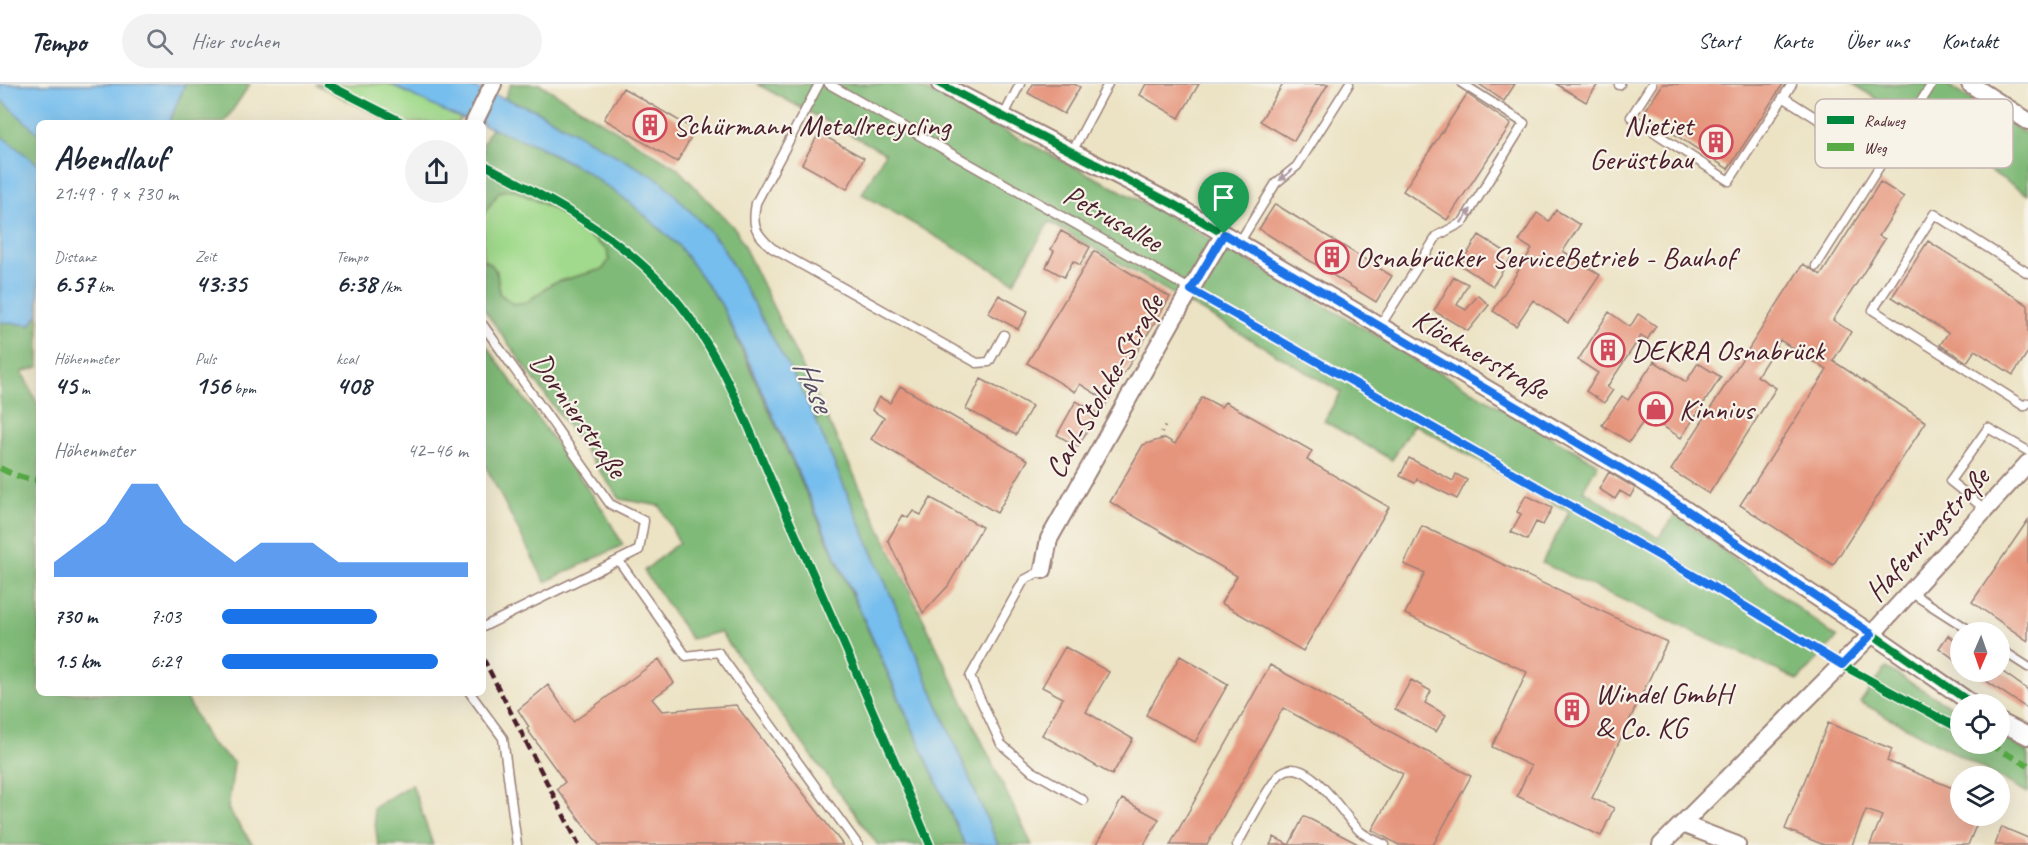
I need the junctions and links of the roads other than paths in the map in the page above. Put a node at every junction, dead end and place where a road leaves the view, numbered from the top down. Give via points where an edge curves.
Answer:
1 (493, 84) edge
2 (819, 84) edge
3 (828, 84) edge
4 (940, 84) edge
5 (1020, 84) edge
6 (1108, 84) edge
7 (1349, 84) edge
8 (1463, 84) edge
9 (1652, 84) edge
10 (1792, 84) edge
11 (1932, 84) edge
12 (1970, 84) edge
13 (1783, 97) junction
14 (1922, 99) edge
15 (1994, 99) edge
16 (2013, 111) edge
17 (1003, 117) junction
18 (1815, 117) edge
19 (475, 120) edge
20 (2028, 120) edge
21 (1072, 152) junction
22 (1878, 168) edge
23 (1224, 234) junction
24 (1239, 243) junction
25 (1816, 266) dead end
26 (2028, 273) edge
27 (1191, 290) junction
28 (1380, 326) junction
29 (486, 330) edge
30 (1004, 335) dead end
31 (2028, 403) edge
32 (2028, 451) edge
33 (2028, 463) edge
34 (1986, 510) junction
35 (619, 561) junction
36 (1043, 570) joint
37 (1910, 592) junction
38 (1957, 622) edge
39 (486, 626) edge
40 (1872, 634) junction
41 (2010, 655) edge
42 (1842, 665) junction
43 (2028, 667) edge
44 (1958, 694) edge
45 (472, 696) edge
46 (2010, 727) edge
47 (2028, 736) edge
48 (1083, 800) dead end
49 (1682, 824) junction
50 (517, 845) edge
51 (858, 845) edge
52 (1238, 845) edge
53 (1385, 845) edge
54 (1661, 845) edge
55 (1737, 845) edge

1 - 19 street
2 - 30 lane via 756,203 753,221 760,237 772,248 977,363 988,362
3 - 27 lane, Petrusallee
4 - 17 street, Klöcknerstraße
5 - 17 lane
6 - 21 lane
7 -> 24 lane via 1297,166 1276,183
28 -> 8 lane via 1437,236 1463,222 1524,123
9 - 13 lane via 1631,117 1729,181
10 - 13 lane
11 - 14 lane
12 - 15 street
13 - 18 lane
16 - 20 street
17 - 21 street, Klöcknerstraße
21 - 23 street, Klöcknerstraße
22 - 25 lane
23 - 24 street, Klöcknerstraße
23 - 27 street, Carl-Stolcke-Straße
24 - 28 street, Klöcknerstraße
26 - 31 lane via 1935,214 1873,310 2024,406
27 - 36 street, Carl-Stolcke-Straße via 1049,539
27 - 42 lane, Petrusallee via 1705,582
28 - 40 street, Klöcknerstraße via 1654,488
29 - 35 lane, Dornierstraße via 610,504 644,521 639,550
32 - 34 lane via 1988,428 1950,481
33 - 34 street, Hafenringstraße
34 - 37 street, Hafenringstraße
35 - 39 lane
35 - 51 lane via 686,656 718,652
36 - 48 lane via 1024,580 970,677 1001,744 1032,771
37 - 38 lane
37 - 40 street, Hafenringstraße
40 - 42 street, Hafenringstraße
40 - 44 street, Klöcknerstraße
41 - 43 lane
42 - 49 street, Hafenringstraße
45 - 50 lane via 503,738
46 - 47 street
49 - 54 street, Hafenringstraße
49 - 55 street
52 - 53 lane via 1276,778 1288,770 1301,772 1321,784 1360,832

